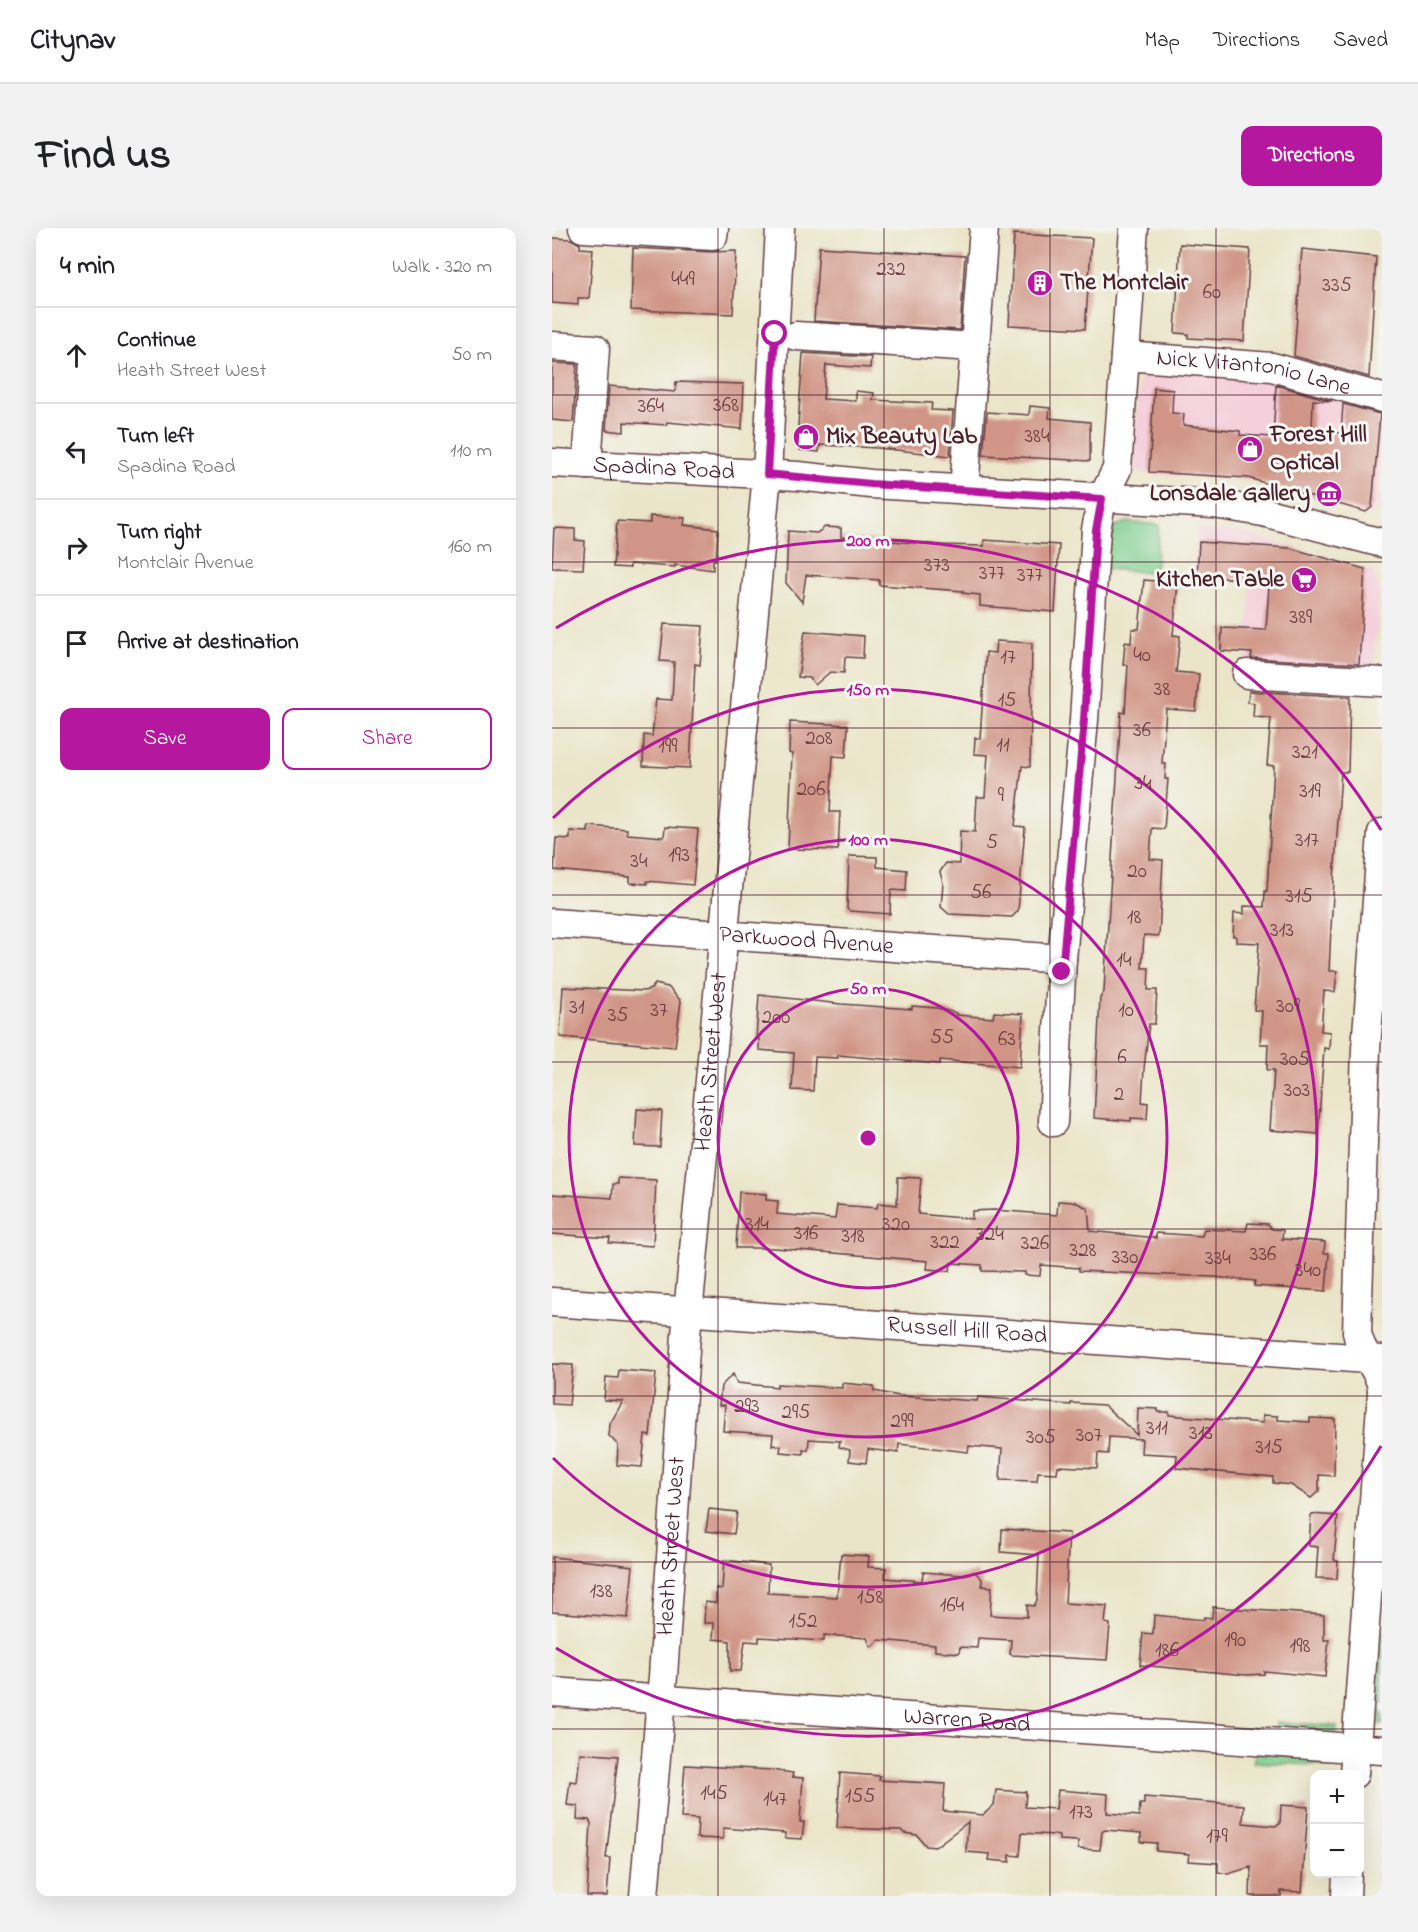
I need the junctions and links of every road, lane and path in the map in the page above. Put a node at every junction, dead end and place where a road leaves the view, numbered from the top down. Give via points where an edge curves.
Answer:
1 (583, 228) edge
2 (714, 228) edge
3 (780, 228) edge
4 (984, 228) edge
5 (1134, 228) edge
6 (796, 336) dead end
7 (552, 346) edge
8 (975, 347) junction
9 (1125, 356) junction
10 (1382, 398) edge
11 (552, 463) edge
12 (587, 465) junction
13 (767, 474) junction
14 (964, 490) junction
15 (1102, 499) junction
16 (1382, 543) edge
17 (1247, 674) dead end
18 (1382, 682) edge
19 (1382, 833) edge
20 (552, 923) edge
21 (724, 935) junction
22 (1062, 959) junction
23 (1053, 1122) dead end
24 (552, 1302) edge
25 (690, 1311) junction
26 (1375, 1360) edge
27 (1382, 1390) edge
28 (552, 1692) edge
29 (662, 1700) junction
30 (1364, 1758) edge
31 (1347, 1878) edge
32 (644, 1896) edge
33 (1346, 1896) edge

1 - 2 street via 713,236
3 - 13 street, Heath Street West
4 - 8 street
5 - 9 street
6 - 8 street
7 - 12 street via 595,349
8 - 14 street
9 - 10 street, Nick Vitantonio Lane via 1272,367
9 - 15 street via 1117,469
11 - 12 street, Spadina Road
12 - 13 street, Spadina Road
13 - 14 street, Spadina Road
13 - 21 street, Heath Street West
14 - 15 street, Spadina Road
15 - 16 street, Spadina Road via 1214,504 1263,512
15 - 22 street via 1096,530 1084,720
17 - 18 street
19 - 26 street via 1366,1048 1357,1332 1359,1347
20 - 21 street, Parkwood Avenue
21 - 22 street, Parkwood Avenue
21 - 25 street, Heath Street West
22 - 23 street
24 - 25 street, Russell Hill Road
25 - 26 street, Russell Hill Road
25 - 29 street, Heath Street West
26 - 27 street
27 - 30 street
28 - 29 street, Warren Road
29 - 30 street, Warren Road
29 - 32 street, Heath Street West
31 - 33 street

